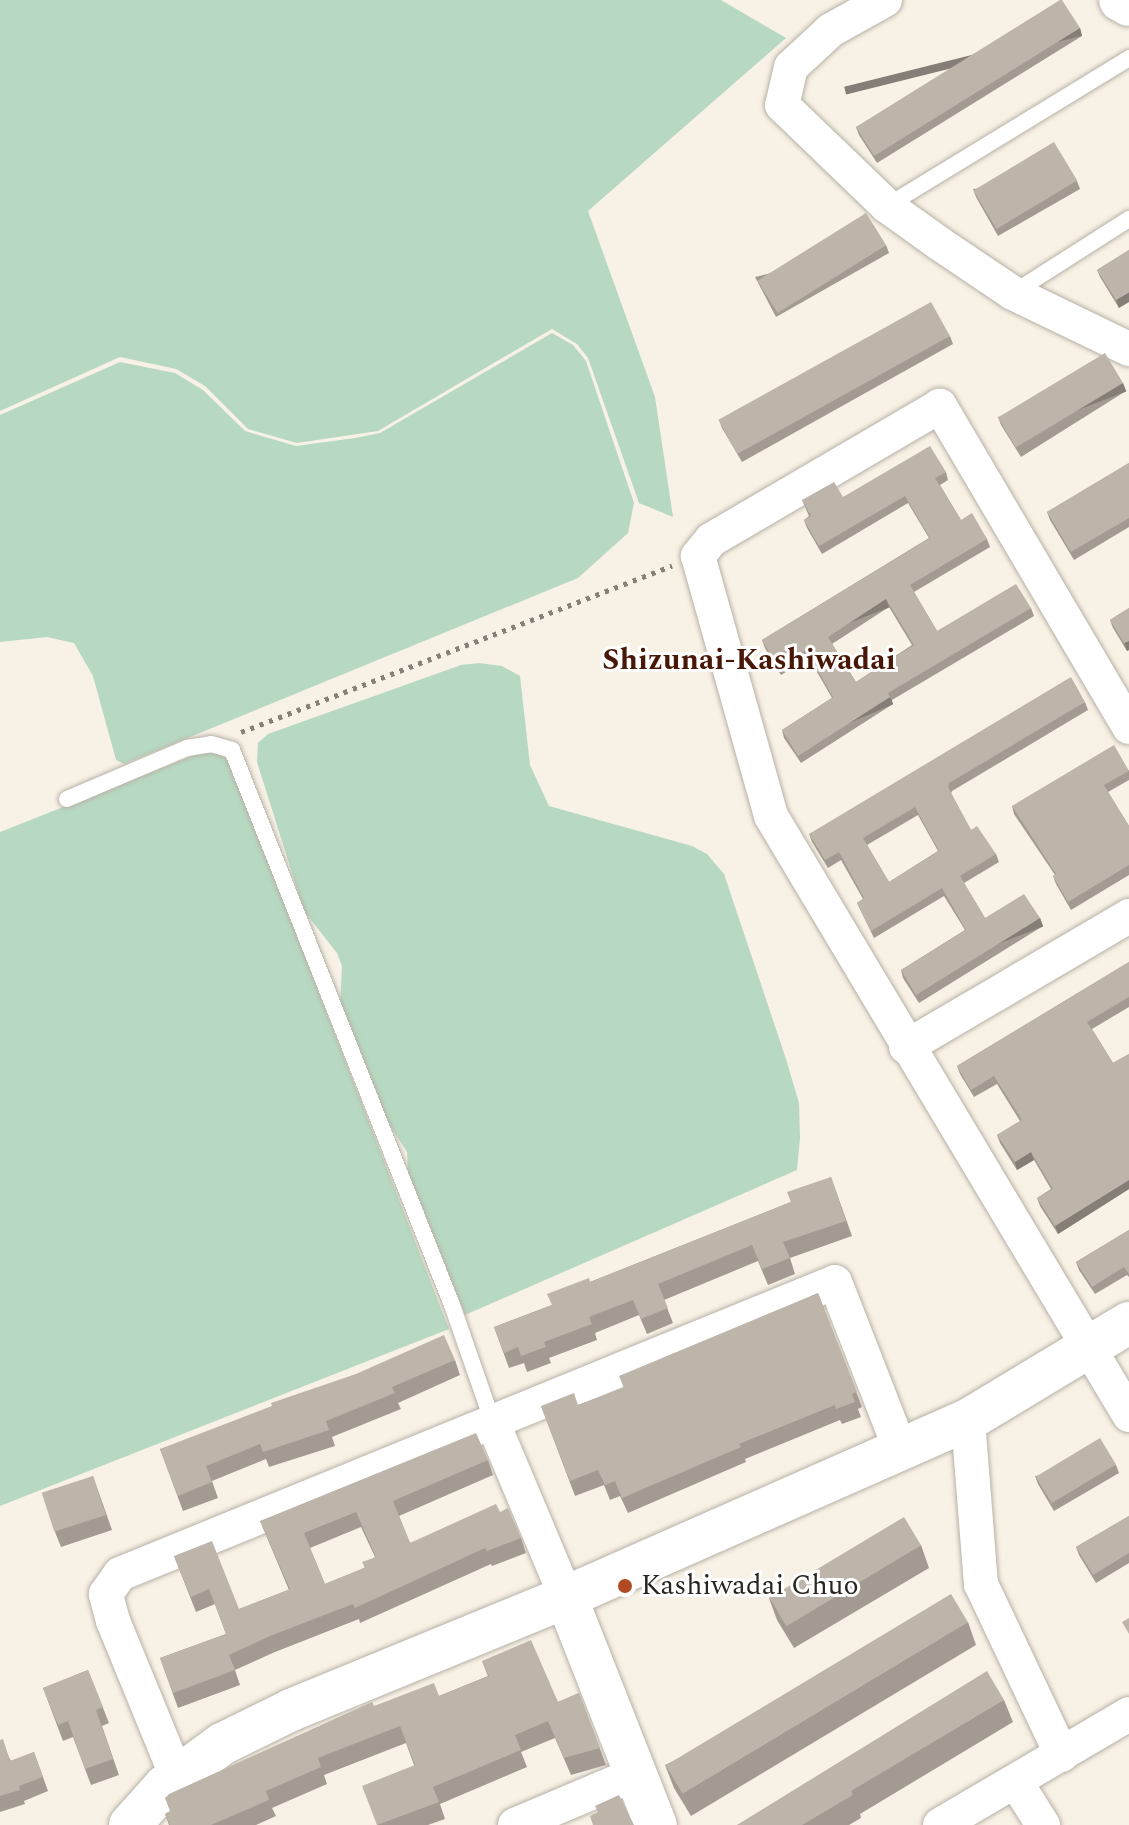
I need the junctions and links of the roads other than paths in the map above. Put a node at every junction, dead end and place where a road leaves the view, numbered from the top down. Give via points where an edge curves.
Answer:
1 (885, 0) edge
2 (1120, 0) edge
3 (1129, 5) edge
4 (1129, 58) edge
5 (887, 206) junction
6 (1129, 219) edge
7 (1013, 293) junction
8 (1129, 349) edge
9 (1129, 727) edge
10 (67, 799) dead end
11 (1129, 916) edge
12 (906, 1047) junction
13 (1129, 1323) edge
14 (1088, 1349) junction
15 (1129, 1415) edge
16 (968, 1420) junction
17 (493, 1423) junction
18 (901, 1451) junction
19 (566, 1597) junction
20 (1129, 1714) edge
21 (1062, 1755) junction
22 (636, 1774) junction
23 (177, 1777) junction
24 (1016, 1782) junction
25 (130, 1825) edge
26 (515, 1825) edge
27 (656, 1825) edge
28 (940, 1825) edge
29 (1043, 1825) edge

1 - 5 street via 831,30 791,67 782,105
2 - 3 street
4 - 5 lane
5 - 7 street
6 - 7 lane
7 - 8 street
9 - 12 street via 940,406 711,540 698,556 771,816
10 - 17 lane via 187,748 211,744 232,750 452,1305
11 - 12 street
12 - 14 street
13 - 14 street
14 - 15 street
14 - 16 street
16 - 18 street
16 - 21 street via 981,1584
17 - 18 street via 835,1282
17 - 19 street
17 - 23 street via 120,1574 106,1594 113,1621
18 - 19 street
19 - 22 street
19 - 23 street via 291,1710 222,1744
20 - 21 street
21 - 24 street
22 - 26 street
22 - 27 street
23 - 25 street
24 - 28 street
24 - 29 street

